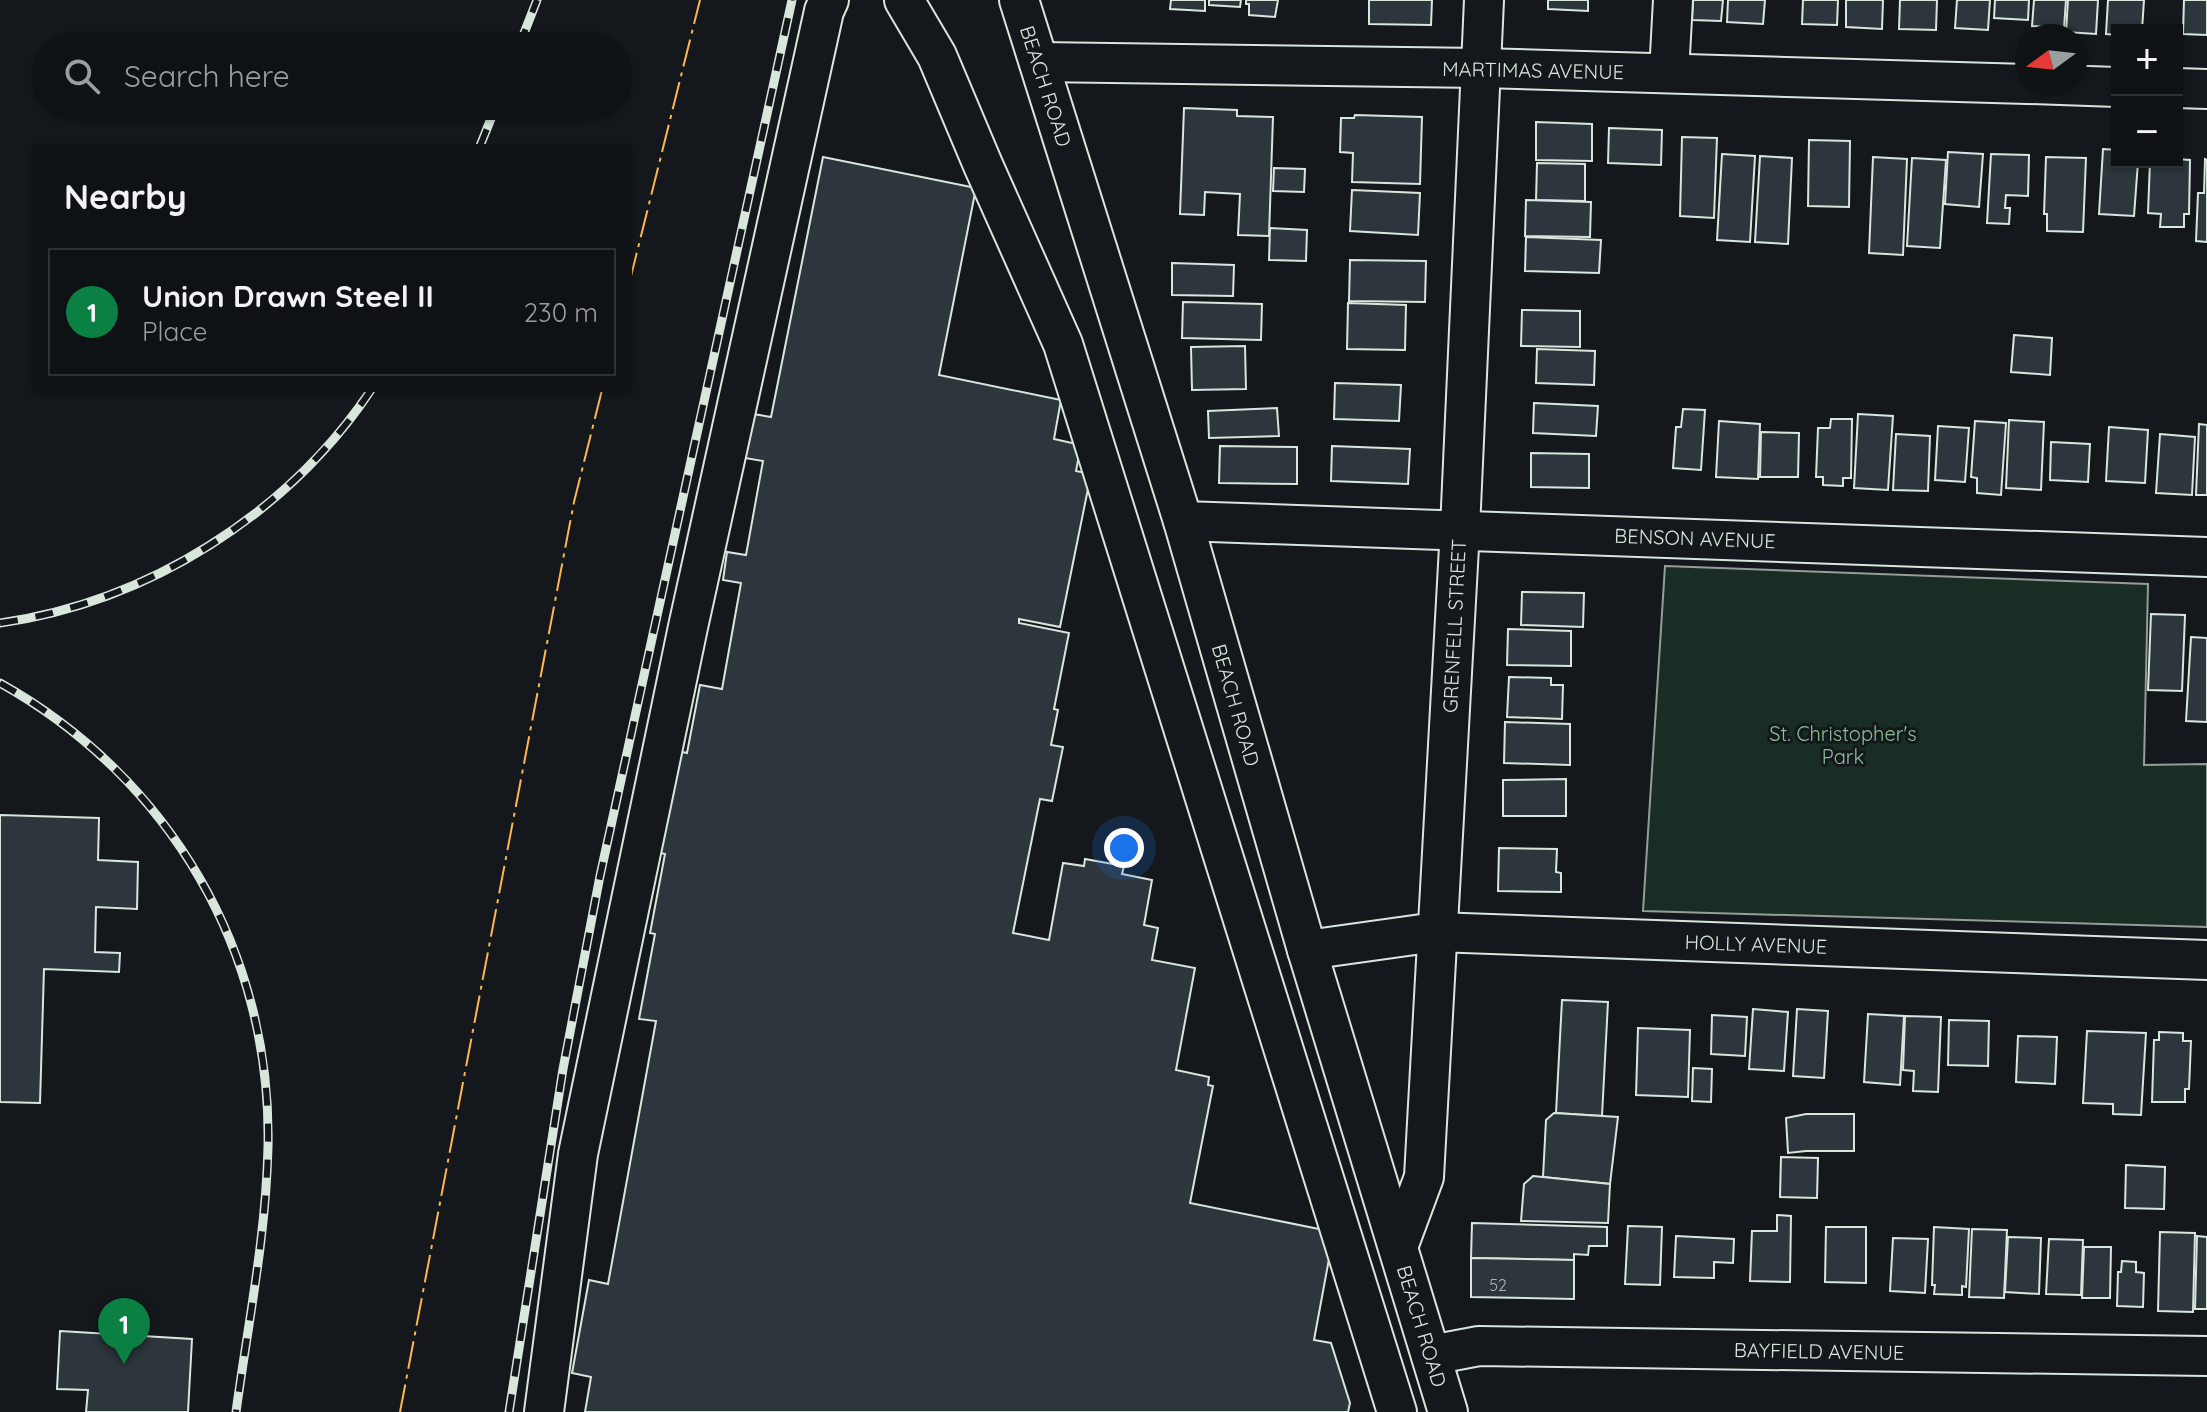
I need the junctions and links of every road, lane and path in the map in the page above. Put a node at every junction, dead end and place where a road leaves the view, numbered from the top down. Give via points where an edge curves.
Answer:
1 (829, 0) edge
2 (904, 0) edge
3 (1019, 0) edge
4 (1484, 0) edge
5 (1673, 0) edge
6 (1039, 62) junction
7 (1481, 68) junction
8 (1669, 73) junction
9 (2015, 84) edge
10 (2087, 86) edge
11 (2111, 87) edge
12 (2183, 88) edge
13 (2207, 89) edge
14 (1183, 521) junction
15 (1460, 529) junction
16 (2207, 557) edge
17 (1436, 932) junction
18 (1307, 950) junction
19 (2207, 960) edge
20 (1398, 1247) junction
21 (1431, 1355) junction
22 (2207, 1356) edge
23 (544, 1412) edge
24 (1397, 1412) edge
25 (1448, 1412) edge

1 - 23 street via 688,627 578,1154
2 - 24 street via 937,56 1063,344
3 - 6 street, BEACH ROAD
4 - 7 street, GRENFELL STREET
5 - 8 street
6 - 7 street, MARTIMAS AVENUE
6 - 14 street, BEACH ROAD
7 - 8 street, MARTIMAS AVENUE
7 - 15 street, GRENFELL STREET
8 - 9 street, MARTIMAS AVENUE
10 - 11 street, MARTIMAS AVENUE
12 - 13 street
14 - 15 street, BENSON AVENUE
14 - 18 street, BEACH ROAD
15 - 16 street, BENSON AVENUE
15 - 17 street, GRENFELL STREET
17 - 18 street, HOLLY AVENUE
17 - 19 street, HOLLY AVENUE
17 - 20 street, GRENFELL STREET via 1424,1177
18 - 20 street, BEACH ROAD
20 - 21 street, BEACH ROAD
21 - 22 street, BAYFIELD AVENUE via 1479,1346
21 - 25 street, BEACH ROAD

